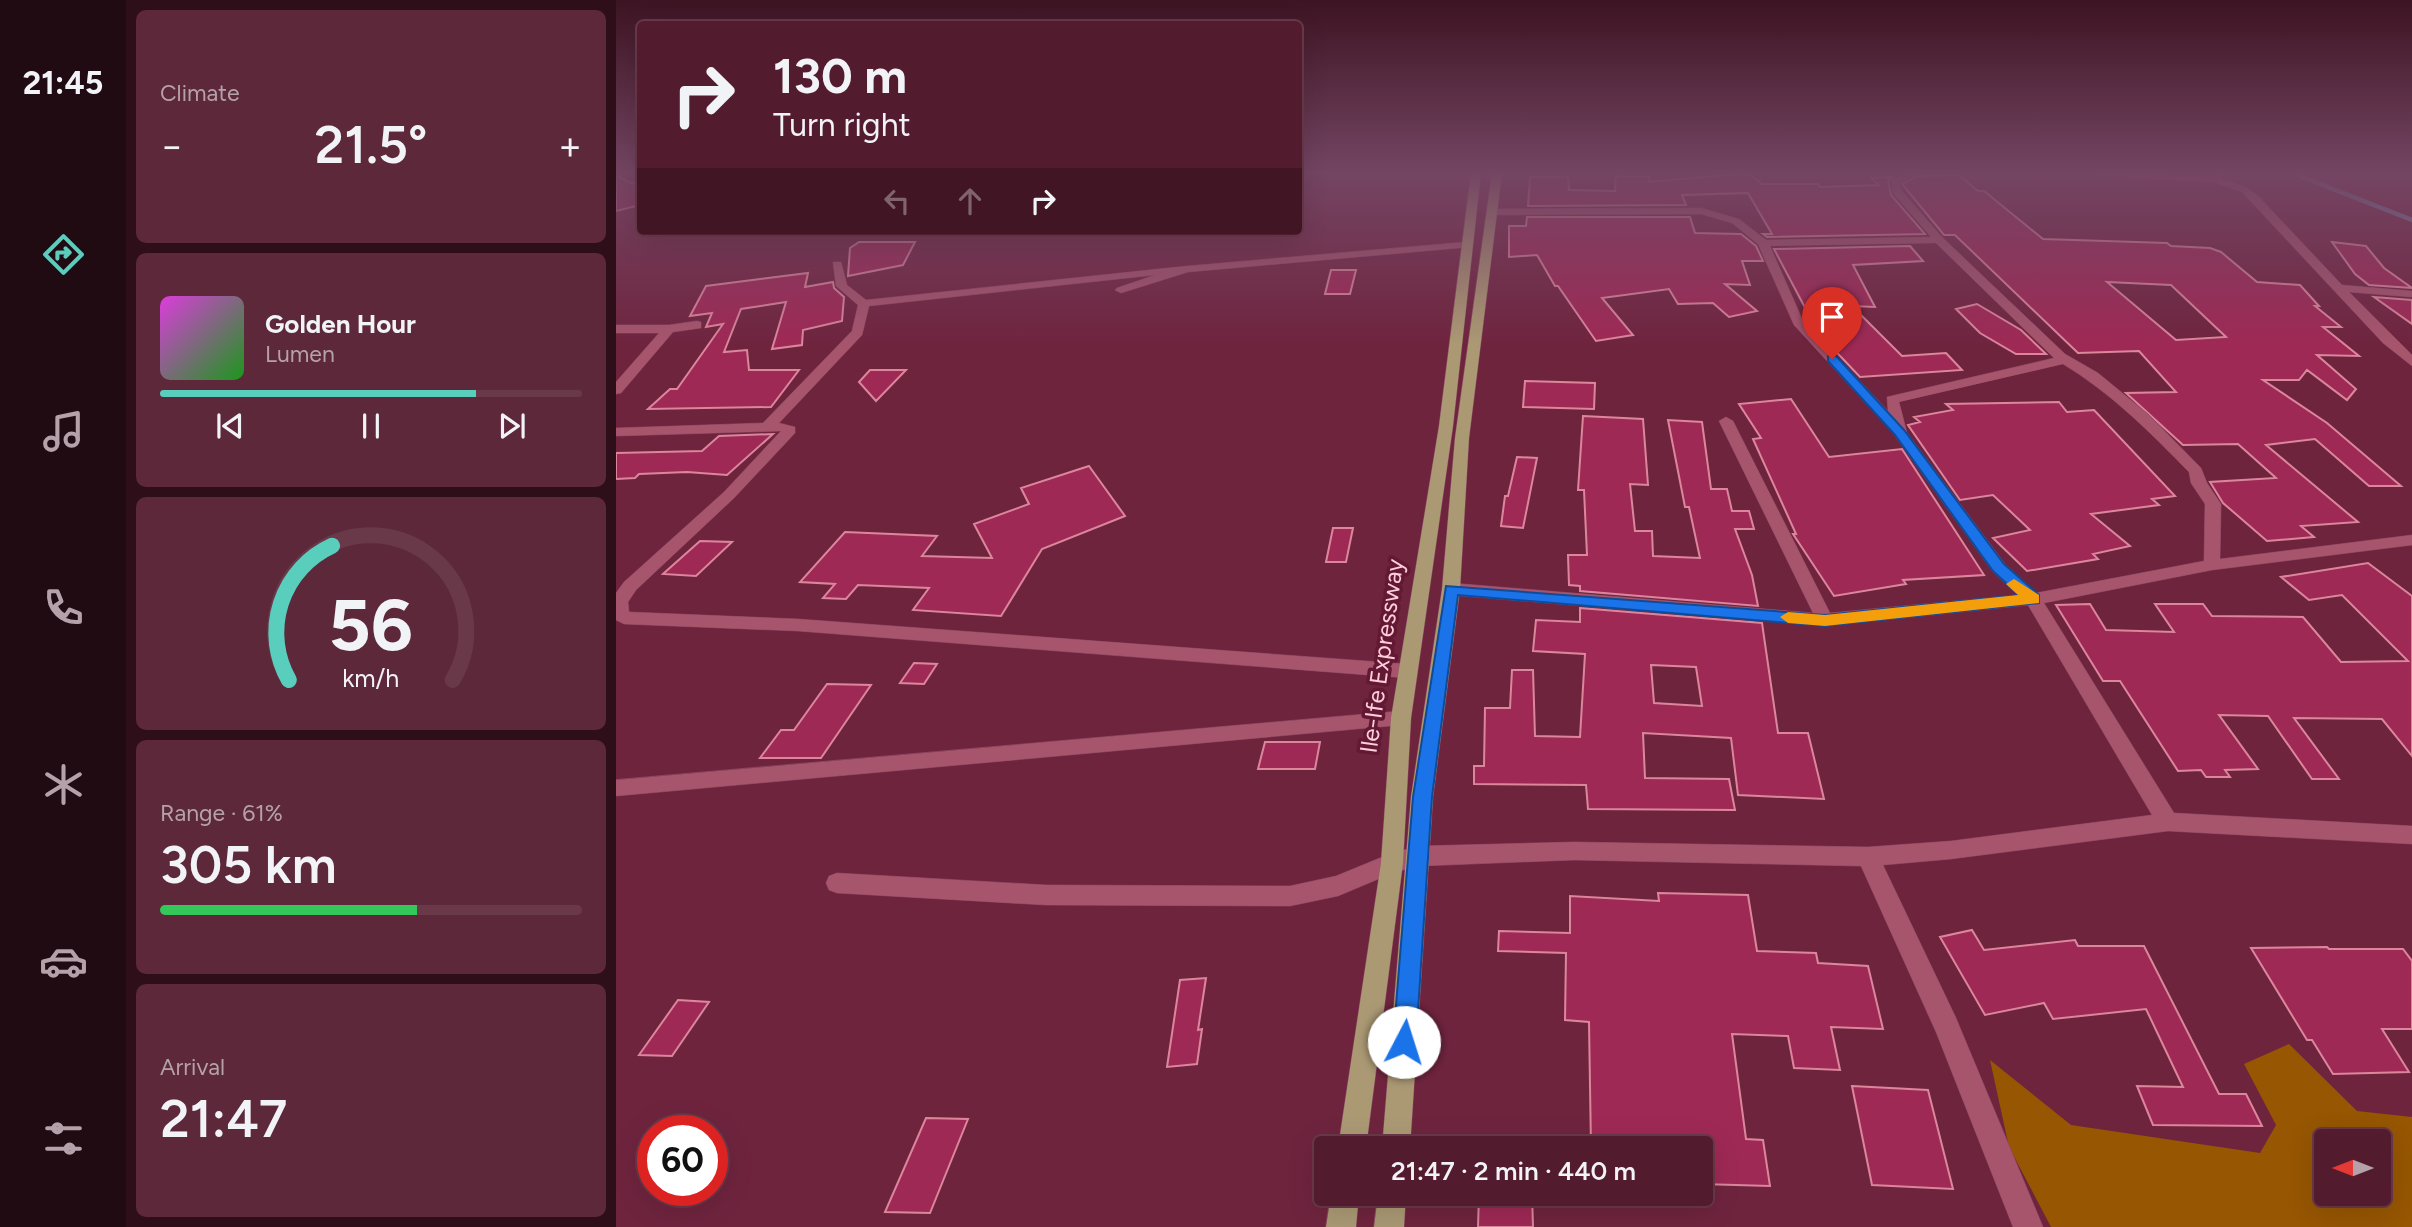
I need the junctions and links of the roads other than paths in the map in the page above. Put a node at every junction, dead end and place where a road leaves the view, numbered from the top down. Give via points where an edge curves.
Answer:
1 (1468, 230) edge
2 (1491, 230) edge
3 (1750, 230) edge
4 (1930, 230) edge
5 (2285, 230) edge
6 (1939, 240) junction
7 (1763, 243) junction
8 (1466, 245) junction
9 (837, 264) dead end
10 (1187, 269) junction
11 (2338, 288) junction
12 (1121, 290) dead end
13 (2412, 295) edge
14 (864, 304) junction
15 (697, 325) dead end
16 (616, 329) edge
17 (669, 329) junction
18 (2061, 357) junction
19 (2412, 362) edge
20 (616, 390) edge
21 (1727, 421) dead end
22 (766, 427) junction
23 (616, 432) edge
24 (1900, 433) junction
25 (2412, 540) edge
26 (2212, 565) junction
27 (1451, 589) junction
28 (2033, 599) junction
29 (620, 619) edge
30 (1825, 620) junction
31 (1407, 671) junction
32 (1401, 718) junction
33 (616, 788) edge
34 (2168, 822) junction
35 (2412, 835) edge
36 (1420, 856) junction
37 (1868, 857) junction
38 (1392, 863) junction
39 (837, 883) dead end
40 (1354, 1136) edge
41 (1397, 1136) edge
42 (1344, 1206) edge
43 (1391, 1206) edge
44 (1341, 1227) edge
45 (1389, 1227) edge
46 (2028, 1227) edge

1 - 8 main road, Ile-Ife Expressway
2 - 27 main road via 1462,438
3 - 7 street
4 - 6 street
5 - 11 street
6 - 7 street
6 - 18 street
7 - 24 street via 1798,322
8 - 10 street
8 - 31 main road, Ile-Ife Expressway via 1446,426
9 - 14 street via 842,286
10 - 12 street
10 - 14 street via 909,295
11 - 13 street
11 - 19 street
14 - 22 street via 858,332
15 - 17 street
16 - 17 street
17 - 20 street
18 - 24 street via 2057,363 1892,400
18 - 26 street via 2093,376 2144,418 2196,471 2213,504
21 - 30 street
22 - 23 street
22 - 29 street via 790,430 729,495 630,586 619,601
24 - 28 street via 1999,568
25 - 26 street
26 - 28 street
27 - 30 street
27 - 36 main road via 1422,797
28 - 30 street
28 - 34 street
29 - 31 street via 798,625
31 - 32 main road, Ile-Ife Expressway
32 - 33 street
32 - 38 main road, Ile-Ife Expressway
34 - 35 street
34 - 37 street
36 - 37 street via 1574,852
36 - 38 street
36 - 41 main road
37 - 46 street via 1947,1027
38 - 39 street via 1338,886 1290,896 1046,895
38 - 40 main road, Ile-Ife Expressway
42 - 44 main road
43 - 45 main road

